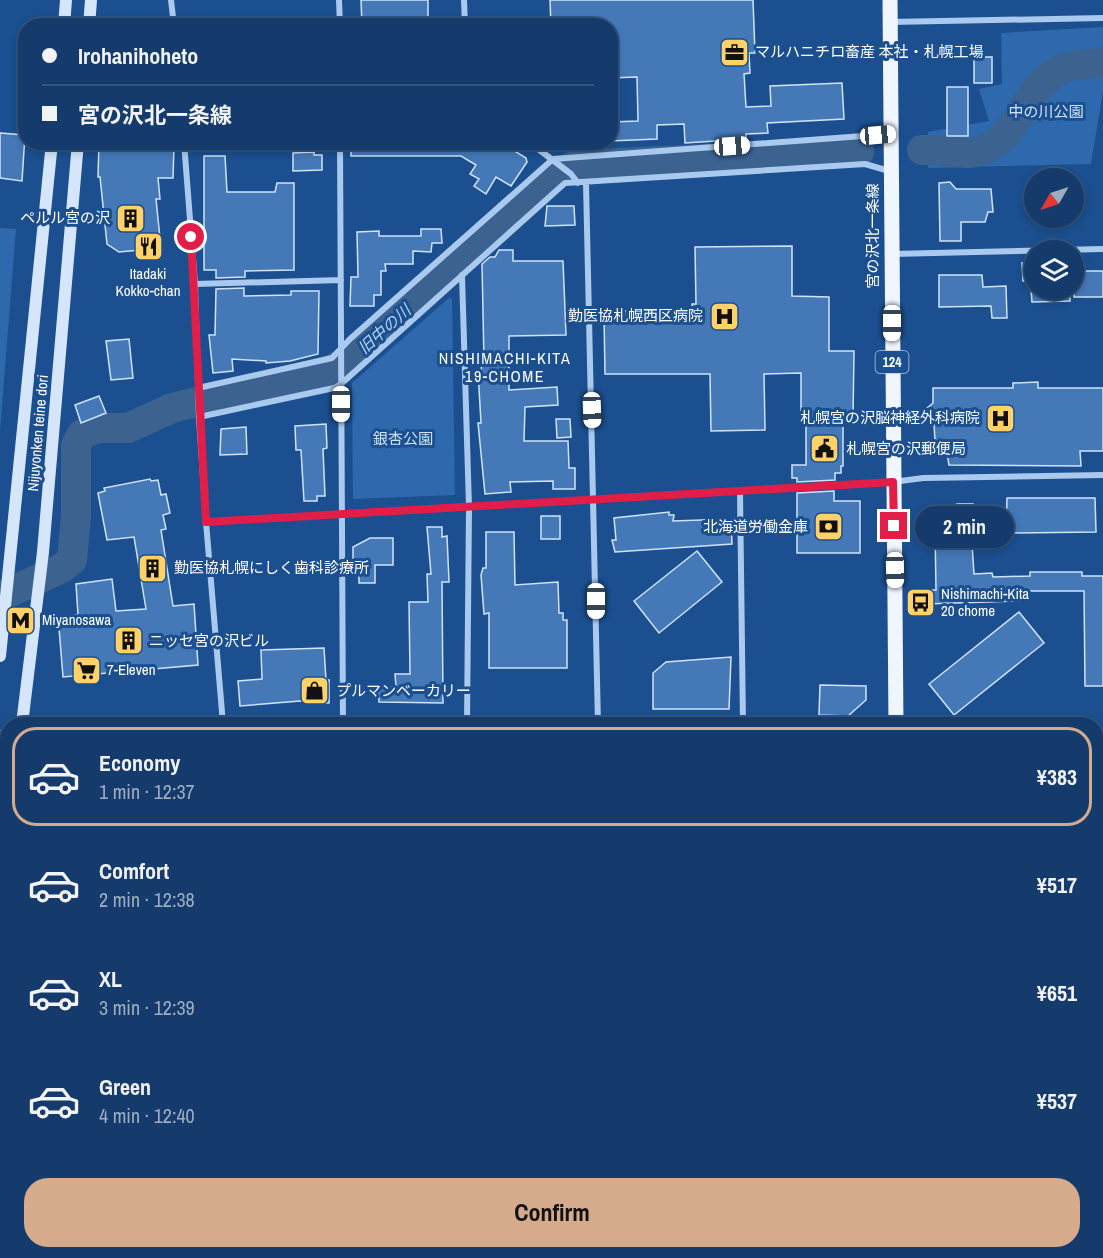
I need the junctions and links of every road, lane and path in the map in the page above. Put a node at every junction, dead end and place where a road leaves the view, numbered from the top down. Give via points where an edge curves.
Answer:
1 (66, 0) edge
2 (91, 0) edge
3 (171, 0) edge
4 (339, 0) edge
5 (464, 0) edge
6 (890, 0) edge
7 (65, 18) edge
8 (90, 18) edge
9 (173, 18) edge
10 (339, 18) edge
11 (465, 18) edge
12 (1103, 18) edge
13 (890, 22) junction
14 (891, 134) junction
15 (51, 150) edge
16 (77, 150) edge
17 (185, 150) edge
18 (340, 150) edge
19 (540, 150) edge
20 (555, 161) junction
21 (891, 171) junction
22 (578, 183) junction
23 (586, 183) junction
24 (1103, 249) edge
25 (891, 254) junction
26 (462, 275) junction
27 (341, 280) junction
28 (195, 284) junction
29 (341, 351) junction
30 (341, 384) junction
31 (198, 391) junction
32 (199, 414) junction
33 (1103, 475) edge
34 (893, 482) junction
35 (740, 492) junction
36 (595, 501) junction
37 (469, 507) junction
38 (342, 515) junction
39 (206, 522) junction
40 (0, 656) edge
41 (23, 717) edge
42 (222, 717) edge
43 (343, 717) edge
44 (466, 717) edge
45 (598, 717) edge
46 (743, 717) edge
47 (896, 717) edge
48 (0, 983) edge
49 (0, 999) edge

1 - 7 street
2 - 8 street
3 - 9 street
4 - 10 street
5 - 11 street
6 - 13 main road, 宮の沢北一条線 / 124
12 - 13 street
13 - 14 main road, 宮の沢北一条線 / 124
14 - 20 street
14 - 21 main road, 宮の沢北一条線 / 124
15 - 40 street, Nijuyonken teine dori
16 - 41 street, Nijuyonken teine dori via 43,552
17 - 28 street
18 - 27 street
19 - 20 street
20 - 22 street
20 - 29 street
21 - 23 street via 865,164
21 - 25 main road, 宮の沢北一条線 / 124
22 - 23 street
22 - 26 street via 565,183
23 - 36 street
24 - 25 street
25 - 34 main road, 宮の沢北一条線 / 124
26 - 30 street
26 - 37 street
27 - 28 street
27 - 29 street
28 - 31 street
29 - 30 street
29 - 31 street via 332,358
30 - 32 street
30 - 38 street
31 - 32 street
32 - 39 street
33 - 34 street
34 - 35 street
34 - 47 main road, 宮の沢北一条線 / 124
35 - 36 street
35 - 46 street
36 - 37 street
36 - 45 street
37 - 38 street
37 - 44 street
38 - 39 street
38 - 43 street
39 - 42 street
48 - 49 street

